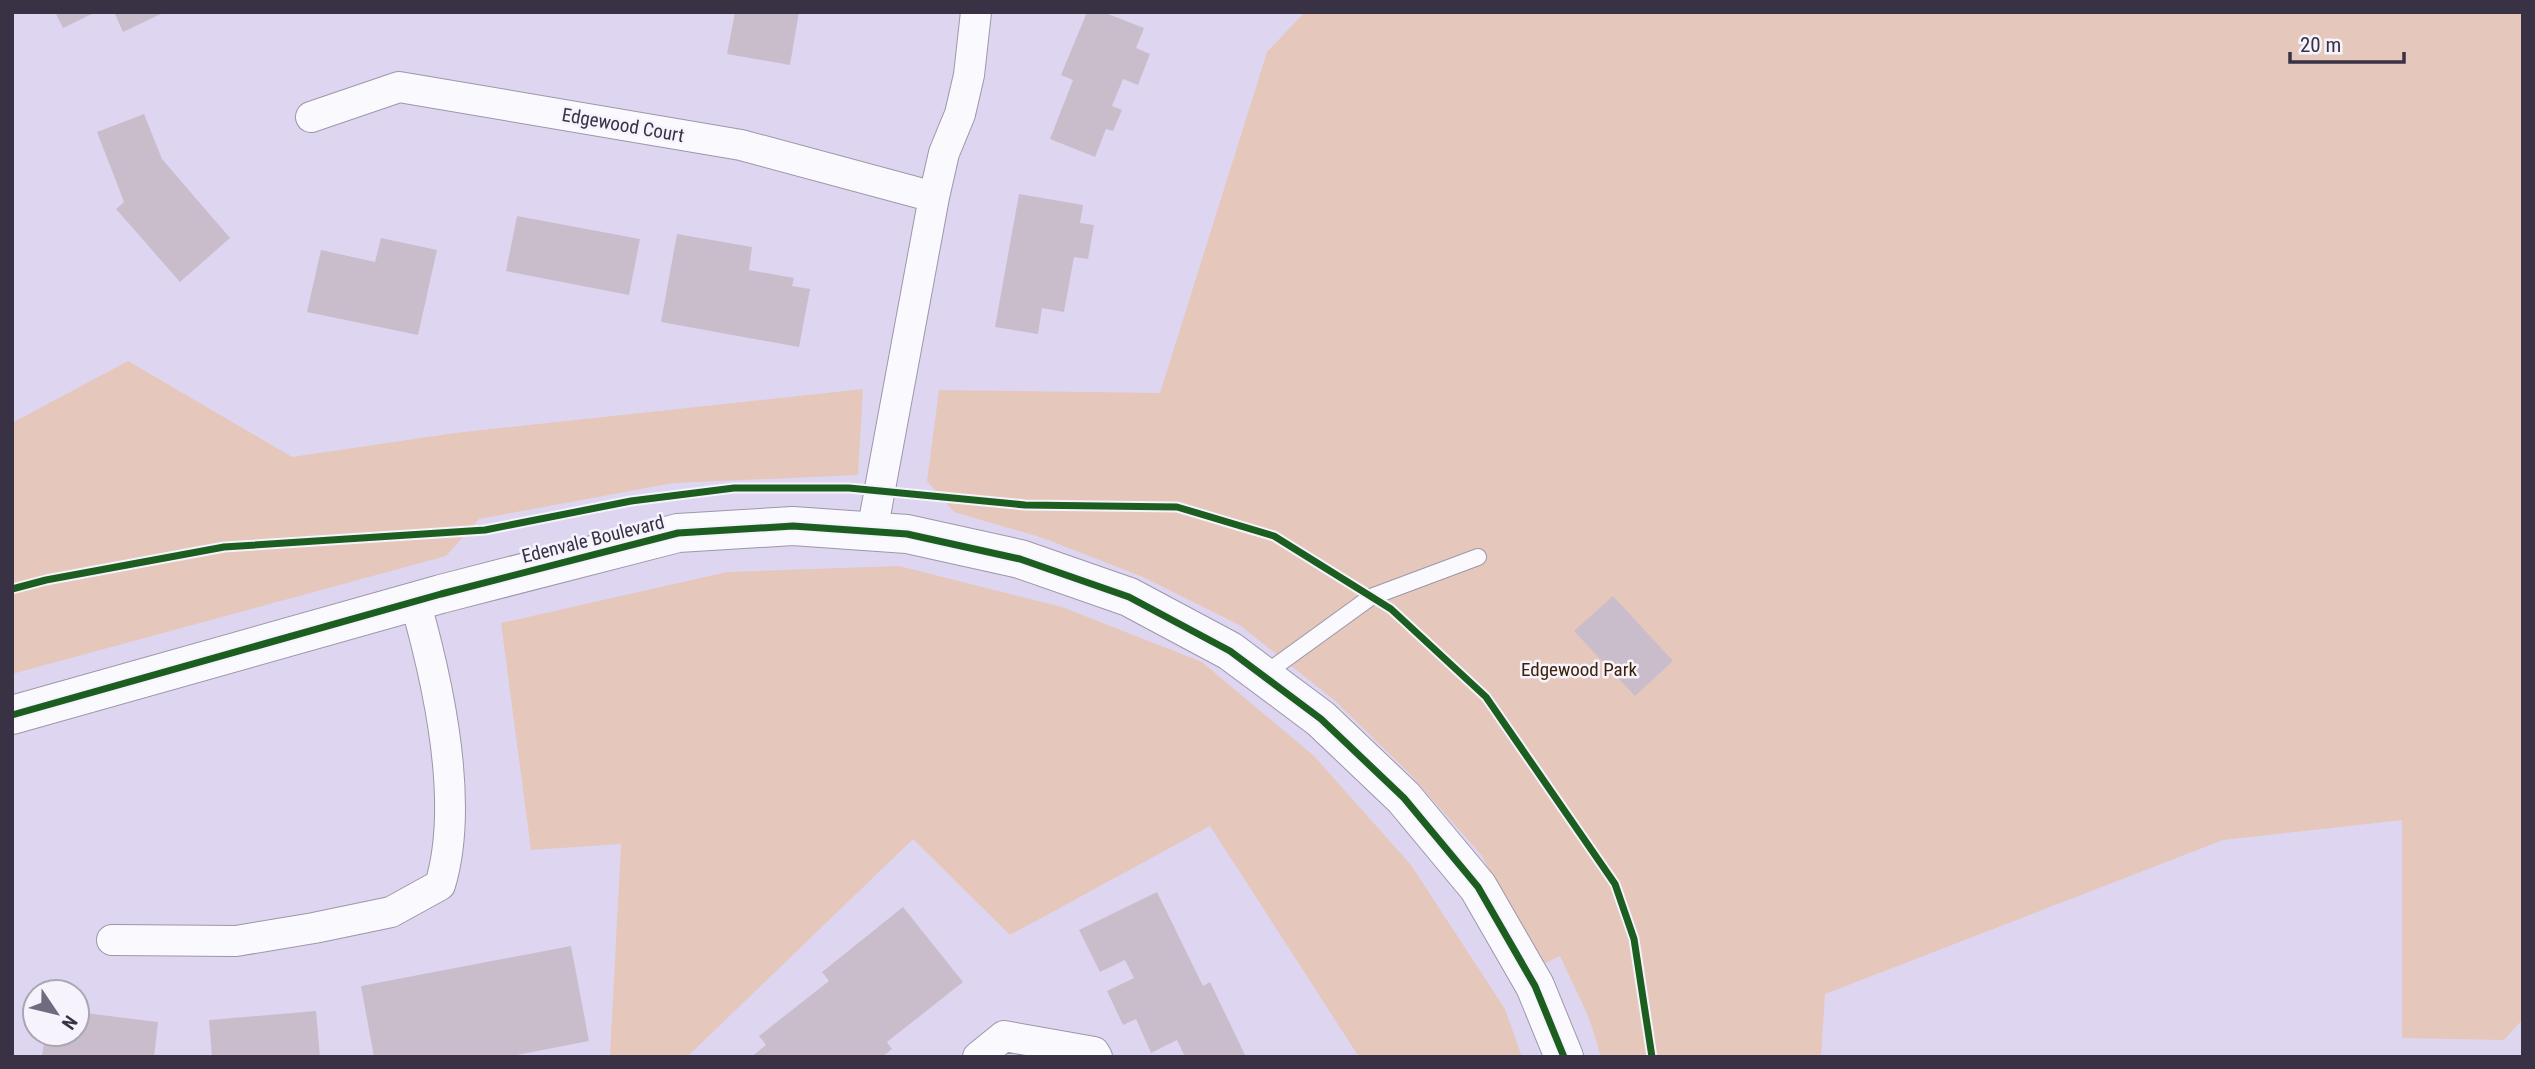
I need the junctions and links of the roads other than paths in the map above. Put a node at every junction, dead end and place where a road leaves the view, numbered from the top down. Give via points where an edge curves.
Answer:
1 (976, 12) edge
2 (311, 117) dead end
3 (934, 197) junction
4 (872, 532) junction
5 (1478, 557) dead end
6 (415, 601) junction
7 (1262, 676) junction
8 (12, 715) edge
9 (112, 940) dead end
10 (978, 1057) edge
11 (1097, 1057) edge
12 (1564, 1057) edge

1 - 3 street via 970,75
2 - 3 street, Edgewood Court via 399,87 741,145
3 - 4 street
4 - 6 street, Edenvale Boulevard via 793,526 678,533
4 - 7 street, Edenvale Boulevard via 907,534 1020,559 1129,597 1230,651
5 - 7 lane via 1371,597
6 - 8 street, Edenvale Boulevard
6 - 9 street via 431,657 445,739 448,860 440,885 391,912 288,933 236,941
7 - 12 street, Edenvale Boulevard via 1321,719 1404,798 1478,887 1535,986
10 - 11 street via 1004,1036 1094,1052

